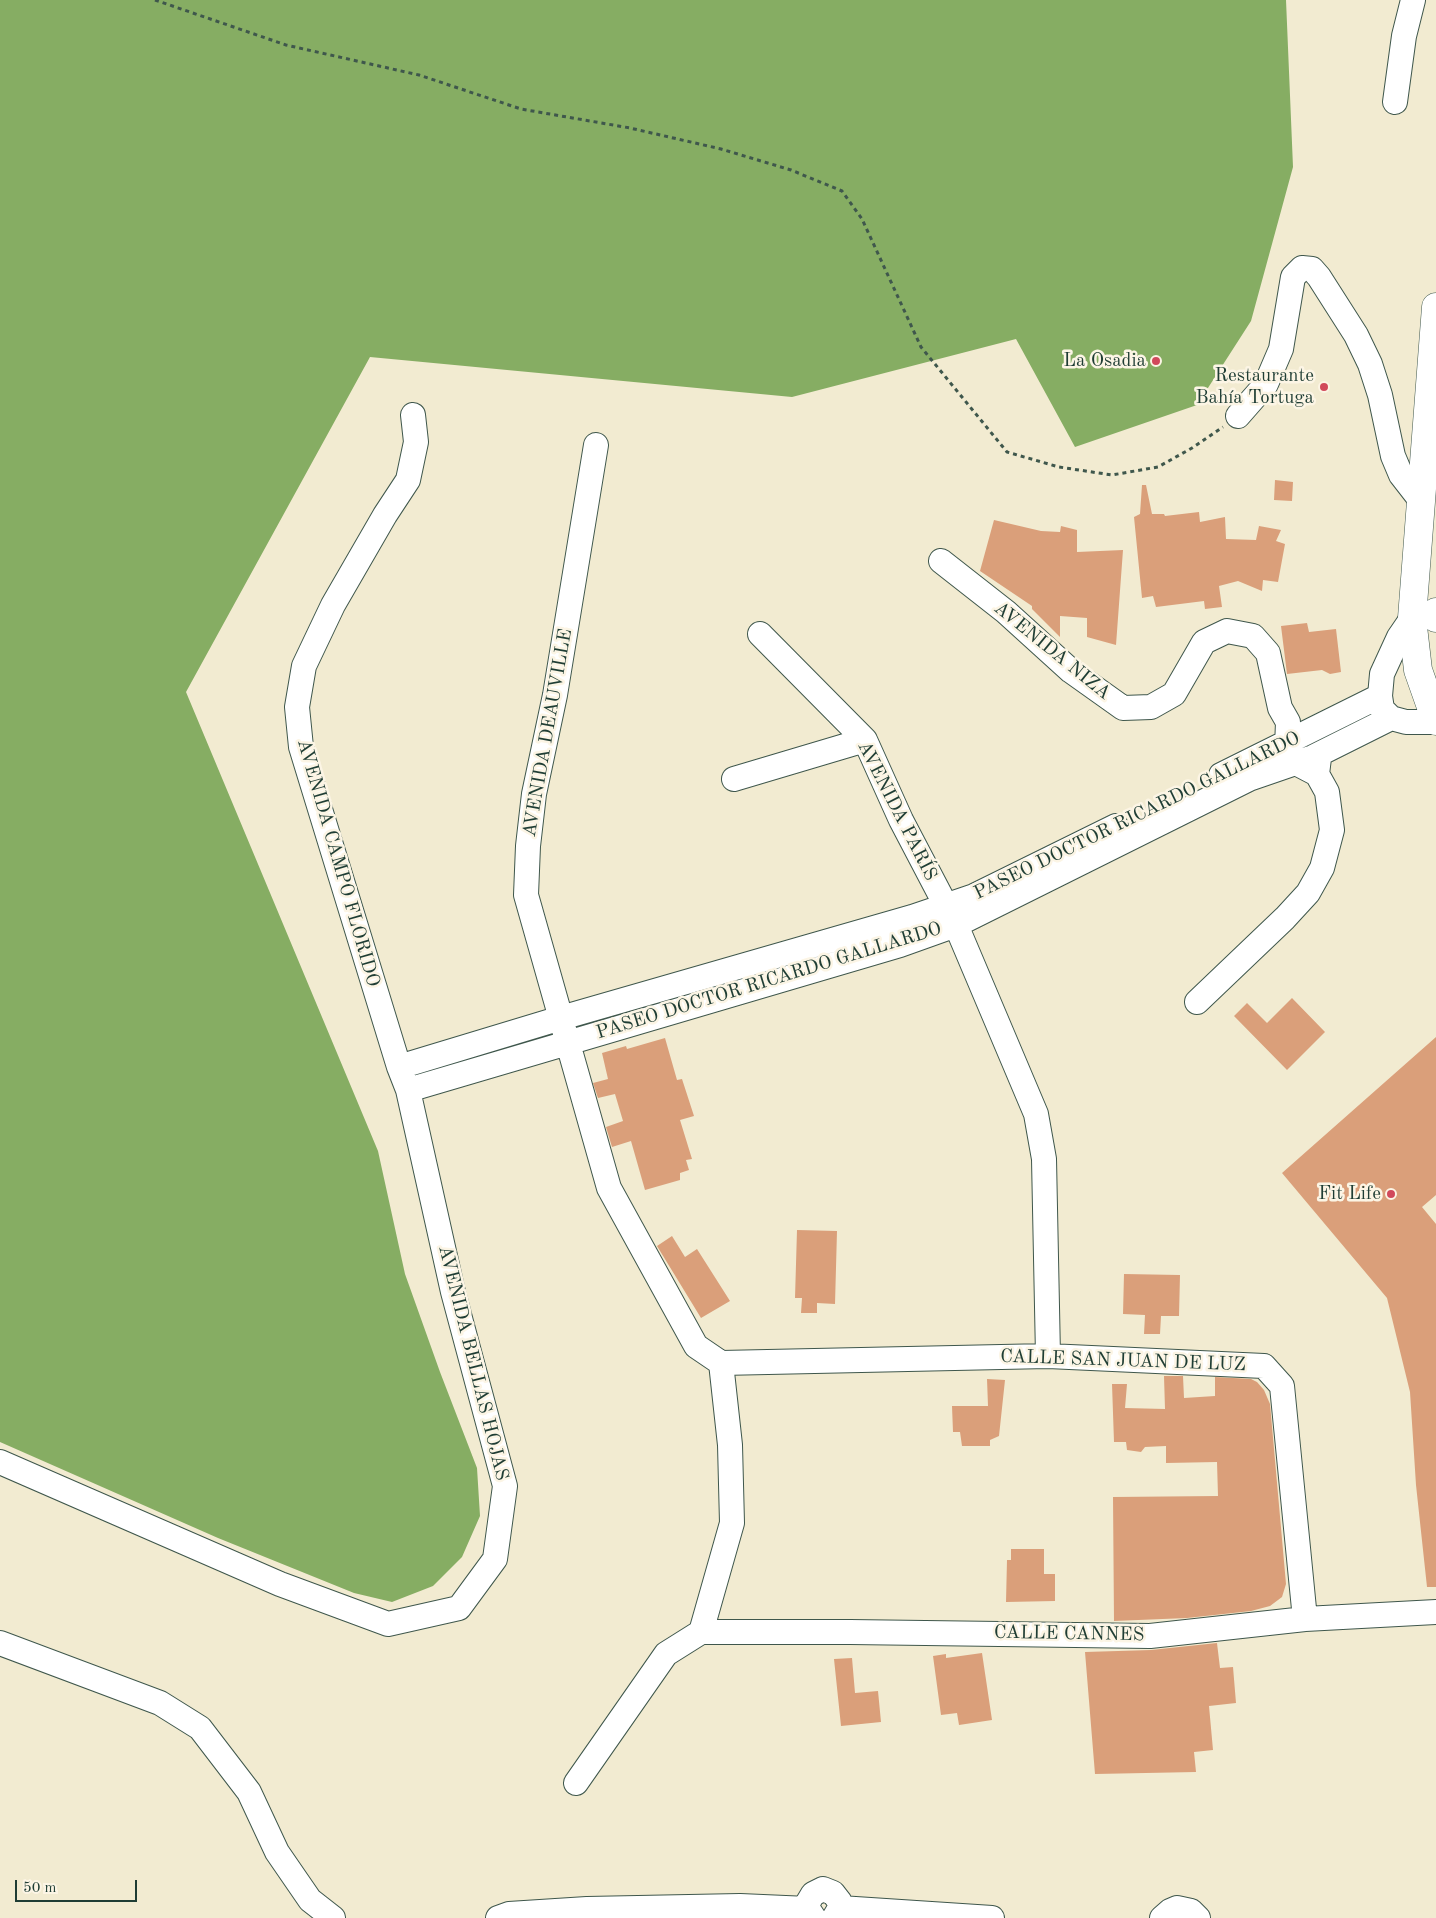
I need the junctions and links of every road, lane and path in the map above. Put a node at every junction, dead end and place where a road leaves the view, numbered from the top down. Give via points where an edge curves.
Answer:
1 (155, 0) edge
2 (1413, 0) edge
3 (1396, 102) dead end
4 (1436, 307) edge
5 (413, 415) dead end
6 (1238, 416) joint
7 (596, 445) dead end
8 (1422, 502) junction
9 (941, 561) dead end
10 (1428, 616) edge
11 (760, 634) dead end
12 (1380, 696) junction
13 (1391, 718) junction
14 (1436, 722) edge
15 (864, 740) junction
16 (1295, 740) junction
17 (1319, 764) junction
18 (734, 779) dead end
19 (951, 915) junction
20 (1197, 1002) dead end
21 (561, 1018) junction
22 (568, 1042) junction
23 (399, 1067) junction
24 (408, 1090) junction
25 (1048, 1356) junction
26 (721, 1363) junction
27 (0, 1462) edge
28 (1436, 1612) edge
29 (1305, 1619) junction
30 (701, 1632) junction
31 (0, 1643) edge
32 (576, 1783) dead end
33 (837, 1913) edge
34 (811, 1914) edge
35 (505, 1917) edge
36 (333, 1918) edge
37 (992, 1918) edge
38 (1162, 1918) edge
39 (1198, 1918) edge

1 - 6 path via 286,45 419,76 520,109 630,128 721,149 791,170 842,191 862,219 921,347 1007,452 1059,467 1112,475 1158,467
2 - 3 street via 1404,36
4 - 8 highway
5 - 23 street, AVENIDA CAMPO FLORIDO via 416,442 408,480 333,605 304,666 297,707 301,747
6 - 8 street via 1266,384 1281,349 1293,277 1302,268 1312,269 1356,336 1370,364 1393,456 1401,475
7 - 21 street, AVENIDA DEAUVILLE via 555,695 534,794 528,846 526,895
8 - 10 highway
9 - 16 street, AVENIDA NIZA via 1006,612 1071,671 1123,708 1151,707 1174,694 1204,642 1227,631 1253,636 1268,653 1280,708
10 - 12 street via 1399,637 1382,674
10 - 14 highway via 1418,670
11 - 15 street, AVENIDA PARÍS
12 - 13 street via 1382,709
12 - 16 street, PASEO DOCTOR RICARDO GALLARDO
13 - 14 street via 1406,722
13 - 17 street, PASEO DOCTOR RICARDO GALLARDO
15 - 18 street
15 - 19 street, AVENIDA PARÍS
16 - 17 street
16 - 17 street, AVENIDA NIZA via 1319,743
16 - 19 street, PASEO DOCTOR RICARDO GALLARDO via 974,896
17 - 20 street, AVENIDA NIZA via 1332,830 1322,868 1308,893 1285,918
19 - 21 street, PASEO DOCTOR RICARDO GALLARDO via 902,920
19 - 22 street, PASEO DOCTOR RICARDO GALLARDO via 890,948
19 - 25 street, AVENIDA PARÍS via 1036,1114 1044,1159
21 - 22 street, AVENIDA DEAUVILLE
21 - 23 street, PASEO DOCTOR RICARDO GALLARDO
22 - 24 street, PASEO DOCTOR RICARDO GALLARDO
22 - 26 street, AVENIDA DEAUVILLE via 609,1188 696,1346
23 - 24 street, AVENIDA BELLAS HOJAS
24 - 27 street, AVENIDA BELLAS HOJAS via 453,1292 505,1486 495,1559 459,1608 388,1624 280,1584
25 - 26 street, CALLE SAN JUAN DE LUZ
25 - 29 street, CALLE SAN JUAN DE LUZ via 1264,1366 1282,1386
26 - 30 street via 730,1445 732,1523
28 - 29 street, CALLE CANNES
29 - 30 street, CALLE CANNES via 1150,1636
30 - 32 street via 666,1654
31 - 36 street via 160,1703 200,1728 249,1792 277,1852 310,1900
33 - 34 street via 837,1897 823,1889 813,1894 808,1904
33 - 37 street
34 - 35 street via 740,1906 587,1909
38 - 39 street via 1170,1911 1184,1908

